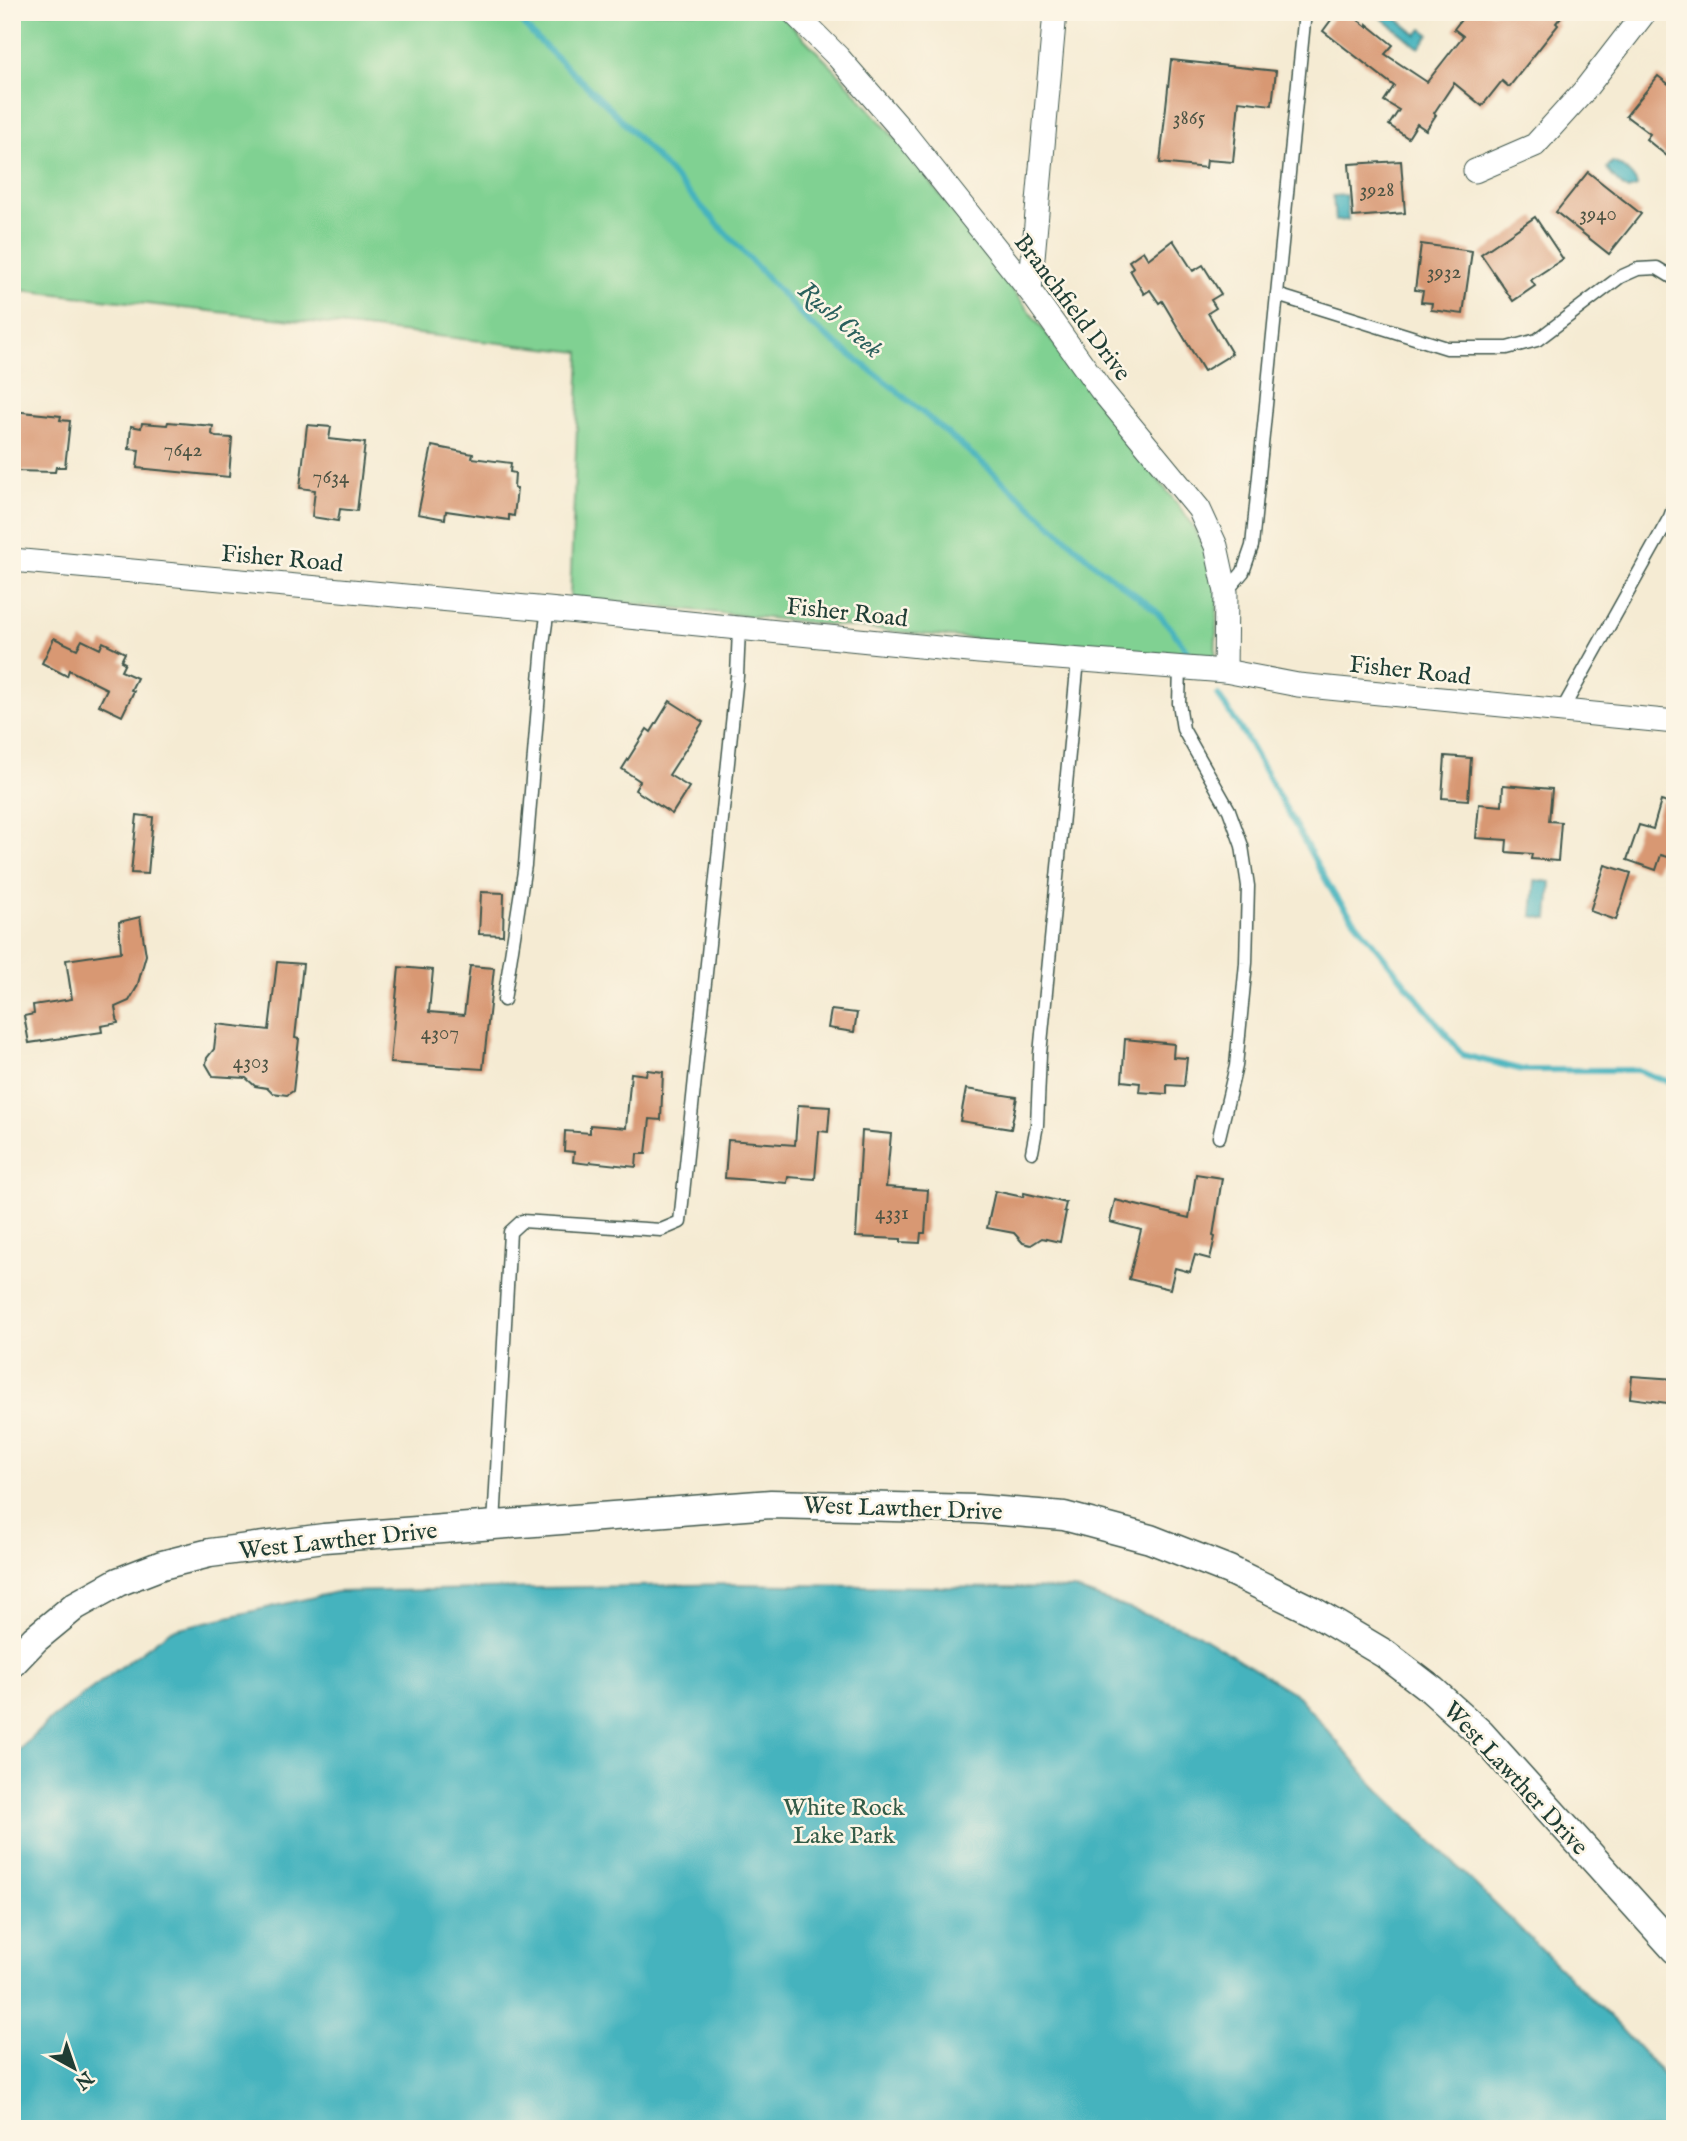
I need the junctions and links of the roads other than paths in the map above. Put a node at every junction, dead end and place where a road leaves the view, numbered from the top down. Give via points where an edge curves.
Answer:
1 (793, 12) edge
2 (1055, 12) edge
3 (1305, 12) edge
4 (1645, 12) edge
5 (1475, 170) dead end
6 (1675, 279) edge
7 (1030, 290) junction
8 (1277, 295) junction
9 (1675, 503) edge
10 (12, 560) edge
11 (1226, 592) junction
12 (548, 609) junction
13 (739, 629) junction
14 (1078, 660) junction
15 (1180, 668) junction
16 (1225, 671) junction
17 (1561, 712) junction
18 (1675, 722) edge
19 (504, 1000) dead end
20 (1219, 1137) dead end
21 (1032, 1152) dead end
22 (494, 1525) junction
23 (12, 1663) edge
24 (1675, 1949) edge

1 - 7 street, Branchfield Drive via 905,134
2 - 7 street
3 - 8 lane
4 - 5 street via 1535,145
6 - 8 lane via 1657,268 1638,269 1620,277 1537,340 1507,348 1447,348
7 - 11 street, Branchfield Drive via 1101,390 1199,509 1216,546
8 - 11 lane via 1252,546 1243,572
9 - 17 lane
10 - 12 street, Fisher Road
11 - 16 street, Branchfield Drive
12 - 13 street, Fisher Road
12 - 19 lane via 525,865
13 - 14 street, Fisher Road
13 - 22 lane via 680,1222 661,1230 522,1221 510,1232
14 - 15 street, Fisher Road
14 - 21 lane
15 - 16 street, Fisher Road
15 - 20 lane via 1183,729 1229,810 1242,846 1248,886 1236,1066
16 - 17 street, Fisher Road via 1298,685
17 - 18 street, Fisher Road
22 - 23 street, West Lawther Drive via 324,1538 210,1553 162,1565 75,1606
22 - 24 street, West Lawther Drive via 771,1504 895,1506 1065,1516 1150,1539 1229,1570 1311,1610 1376,1648 1432,1690 1480,1733

